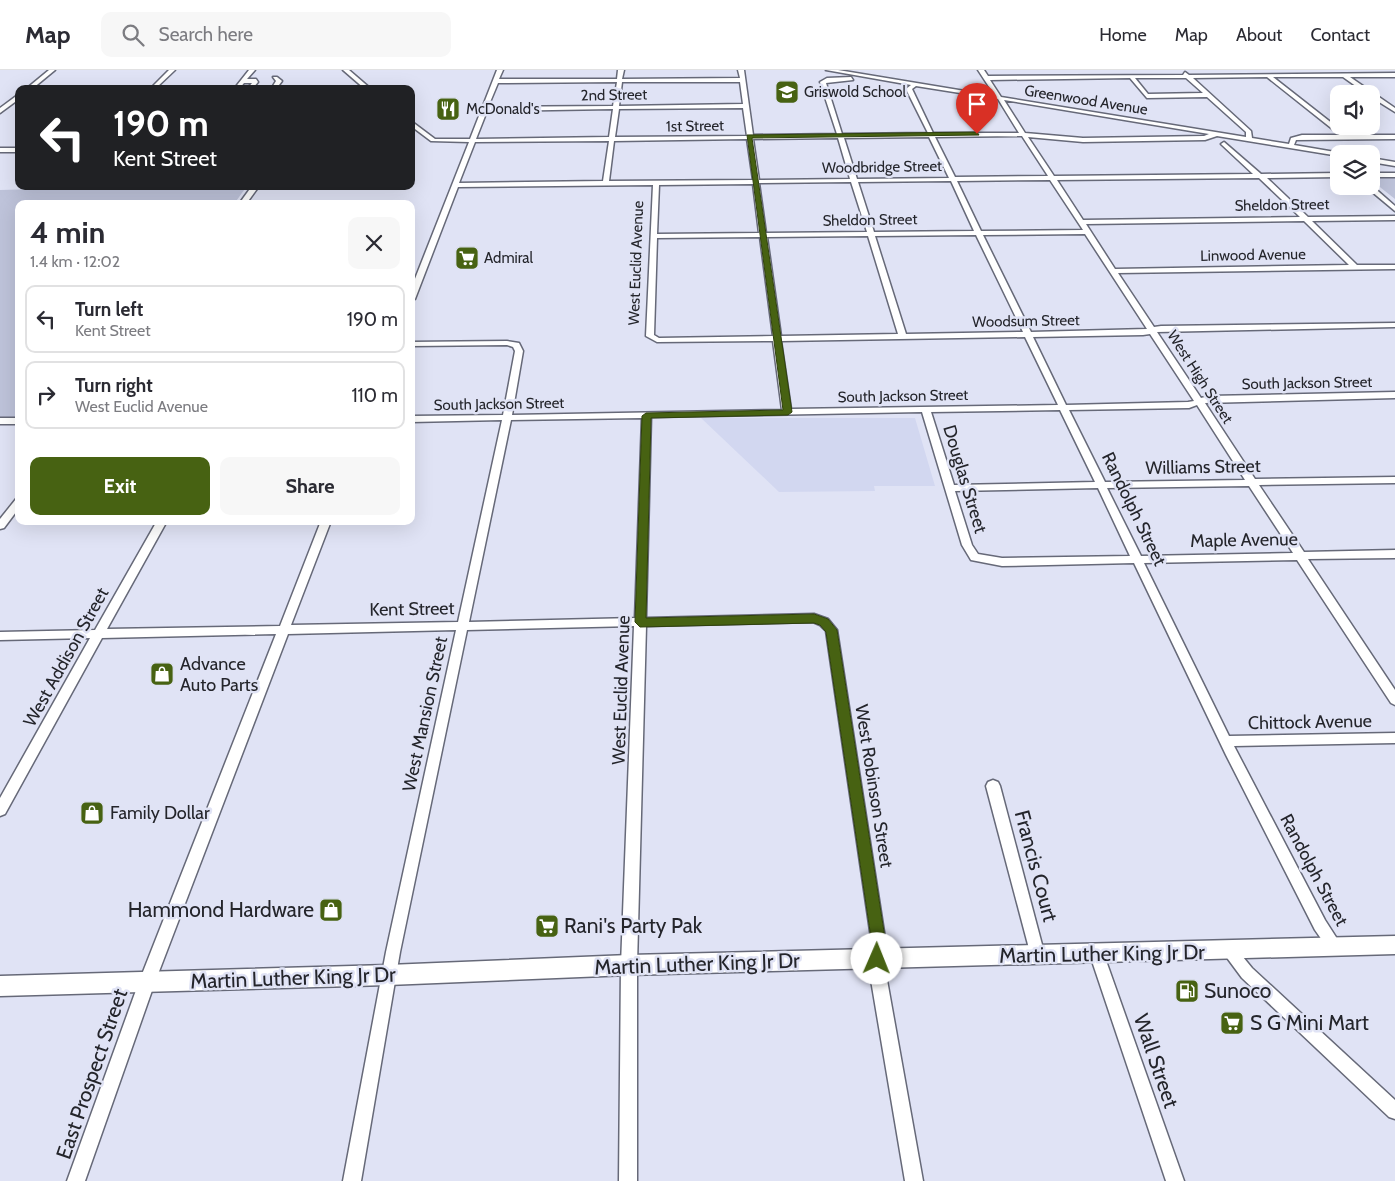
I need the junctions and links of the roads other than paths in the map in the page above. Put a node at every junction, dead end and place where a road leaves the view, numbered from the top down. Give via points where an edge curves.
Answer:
1 (52, 70) edge
2 (172, 70) edge
3 (252, 70) edge
4 (346, 70) edge
5 (500, 70) edge
6 (621, 70) edge
7 (741, 70) edge
8 (829, 70) edge
9 (981, 70) edge
10 (1181, 70) edge
11 (1260, 70) edge
12 (1336, 70) edge
13 (1344, 75) junction
14 (1395, 75) edge
15 (861, 76) junction
16 (1268, 76) junction
17 (1131, 77) junction
18 (1188, 77) junction
19 (276, 78) dead end
20 (986, 78) junction
21 (742, 80) junction
22 (243, 81) junction
23 (496, 81) junction
24 (619, 81) junction
25 (915, 84) junction
26 (33, 85) edge
27 (156, 85) edge
28 (240, 85) edge
29 (252, 85) edge
30 (276, 85) edge
31 (364, 85) edge
32 (1358, 85) edge
33 (1208, 95) junction
34 (999, 98) junction
35 (15, 99) edge
36 (1380, 100) edge
37 (616, 106) junction
38 (745, 106) junction
39 (485, 109) junction
40 (1395, 110) edge
41 (0, 111) edge
42 (415, 125) edge
43 (932, 134) junction
44 (1023, 134) junction
45 (1216, 134) junction
46 (840, 135) junction
47 (749, 137) junction
48 (1346, 137) junction
49 (1395, 137) edge
50 (612, 139) junction
51 (1249, 139) junction
52 (473, 140) junction
53 (1224, 144) dead end
54 (1291, 146) junction
55 (0, 150) edge
56 (15, 150) edge
57 (1330, 152) edge
58 (1380, 162) edge
59 (1395, 164) edge
60 (1330, 175) edge
61 (1380, 175) edge
62 (1395, 175) edge
63 (1259, 176) junction
64 (1051, 178) junction
65 (952, 179) junction
66 (854, 180) junction
67 (755, 181) junction
68 (606, 182) junction
69 (656, 182) junction
70 (455, 185) junction
71 (253, 190) edge
72 (1379, 195) edge
73 (245, 200) edge
74 (1395, 209) edge
75 (1305, 218) junction
76 (1395, 218) edge
77 (1080, 222) junction
78 (979, 232) junction
79 (1086, 232) junction
80 (871, 234) junction
81 (762, 235) junction
82 (654, 236) junction
83 (1395, 267) edge
84 (1356, 268) junction
85 (1112, 271) junction
86 (415, 282) edge
87 (1395, 325) edge
88 (1152, 331) junction
89 (1029, 334) junction
90 (903, 336) junction
91 (778, 338) junction
92 (657, 340) joint
93 (415, 344) edge
94 (1395, 395) edge
95 (1198, 401) junction
96 (1064, 407) junction
97 (926, 410) junction
98 (788, 412) junction
99 (646, 416) junction
100 (507, 417) junction
101 (415, 419) edge
102 (0, 421) edge
103 (15, 421) edge
104 (1395, 480) edge
105 (1252, 483) junction
106 (1101, 485) junction
107 (951, 488) junction
108 (15, 506) edge
109 (160, 525) edge
110 (324, 525) edge
111 (0, 526) edge
112 (1395, 554) edge
113 (1300, 556) junction
114 (975, 557) joint
115 (1138, 560) junction
116 (640, 622) junction
117 (824, 622) joint
118 (462, 625) junction
119 (284, 629) junction
120 (98, 634) junction
121 (0, 636) edge
122 (1395, 700) edge
123 (1395, 738) edge
124 (1226, 741) junction
125 (993, 786) dead end
126 (0, 810) edge
127 (1395, 945) edge
128 (1336, 948) junction
129 (1229, 951) junction
130 (1097, 954) junction
131 (1038, 956) junction
132 (877, 959) junction
133 (629, 965) junction
134 (388, 975) junction
135 (147, 982) junction
136 (0, 986) edge
137 (1395, 1111) edge
138 (76, 1181) edge
139 (352, 1181) edge
140 (628, 1181) edge
141 (914, 1181) edge
142 (1175, 1181) edge

1 - 26 street
2 - 27 street
3 - 22 street
4 - 31 street
5 - 23 street
6 - 24 street
7 - 21 street
8 - 15 street, Greenwood Avenue
9 - 20 street, West High Street
10 - 18 street
11 - 16 street
12 - 13 street
13 - 14 street
13 - 16 street
13 - 32 street
15 - 25 street, Greenwood Avenue
15 - 46 street via 824,81
16 - 18 street
16 - 48 street
17 - 18 street
17 - 20 street
17 - 33 street via 1147,96
18 - 33 street
19 - 30 street via 279,81
20 - 34 street, West High Street
21 - 24 street
21 - 38 street
22 - 28 street
22 - 29 street via 256,81
23 - 24 street
23 - 39 street
24 - 37 street
25 - 34 street, Greenwood Avenue
25 - 43 street, Randolph Street via 909,89
33 - 51 street via 1249,132
34 - 44 street, West High Street
34 - 45 street, Greenwood Avenue
35 - 41 street
36 - 40 street
37 - 38 street, 2nd Street
37 - 39 street, 2nd Street
37 - 50 street
38 - 47 street
39 - 52 street
42 - 52 street, 1st Street via 433,140
43 - 44 street, 1st Street
43 - 46 street, 1st Street
43 - 65 street, Randolph Street
44 - 45 street, 1st Street via 1083,140 1205,138
44 - 64 street, West High Street
45 - 51 street, Greenwood Avenue
46 - 47 street, 1st Street
46 - 66 street
47 - 50 street, 1st Street
47 - 67 street
48 - 49 street
48 - 54 street via 1296,138
50 - 52 street, 1st Street
50 - 68 street
51 - 54 street, Greenwood Avenue
52 - 70 street
53 - 63 street
54 - 57 street, Greenwood Avenue
55 - 56 street
58 - 59 street
60 - 63 street, Woodbridge Street
61 - 62 street
63 - 64 street, Woodbridge Street
63 - 75 street
64 - 65 street, Woodbridge Street
64 - 77 street, West High Street
65 - 66 street, Woodbridge Street
65 - 78 street, Randolph Street
66 - 67 street, Woodbridge Street
66 - 80 street
67 - 69 street, Woodbridge Street
67 - 81 street
68 - 69 street, Woodbridge Street
68 - 70 street, Woodbridge Street
69 - 82 street, West Euclid Avenue
70 - 86 street
71 - 73 street
72 - 74 street
75 - 76 street, Sheldon Street
75 - 77 street, Sheldon Street
75 - 84 street
77 - 79 street, West High Street
78 - 79 street, Sheldon Street
78 - 80 street, Sheldon Street
78 - 89 street, Randolph Street
79 - 85 street, West High Street
80 - 81 street, Sheldon Street
80 - 90 street
81 - 82 street, Sheldon Street
81 - 91 street
82 - 92 street, West Euclid Avenue via 650,336
83 - 84 street, Linwood Avenue
84 - 85 street, Linwood Avenue
85 - 88 street, West High Street
87 - 88 street, Woodsum Street via 1161,328
88 - 89 street, Woodsum Street
88 - 95 street, West High Street
89 - 90 street, Woodsum Street
89 - 96 street, Randolph Street
90 - 91 street, Woodsum Street
91 - 92 street, Woodsum Street
91 - 98 street
93 - 100 street, West Mansion Street via 516,344 519,350
94 - 95 street, South Jackson Street
95 - 96 street, South Jackson Street via 1190,405
95 - 105 street, West High Street
96 - 97 street, South Jackson Street
96 - 106 street, Randolph Street
97 - 98 street, South Jackson Street
97 - 107 street, Douglas Street
98 - 99 street, South Jackson Street
99 - 100 street, South Jackson Street
99 - 116 street, West Euclid Avenue
100 - 101 street, South Jackson Street
100 - 118 street, West Mansion Street
102 - 103 street
104 - 105 street, Williams Street
105 - 106 street, Williams Street
105 - 113 street, West High Street
106 - 107 street, Williams Street
106 - 115 street, Randolph Street
107 - 114 street, Douglas Street via 967,545
108 - 111 street
109 - 120 street, West Addison Street
110 - 119 street, East Prospect Street
112 - 113 street, Maple Avenue
113 - 115 street, Maple Avenue
113 - 122 street, West High Street
114 - 115 street, Maple Avenue via 1002,562
115 - 124 street, Randolph Street
116 - 117 street, Kent Street via 814,618
116 - 118 street, Kent Street
116 - 133 street, West Euclid Avenue
117 - 132 street, West Robinson Street via 831,630 878,938
118 - 119 street, Kent Street
118 - 134 street, West Mansion Street
119 - 120 street, Kent Street
119 - 135 street, East Prospect Street
120 - 121 street, Kent Street
120 - 126 street, West Addison Street
123 - 124 street, Chittock Avenue
124 - 128 street, Randolph Street via 1320,925
125 - 131 street, Francis Court
127 - 128 main road, Martin Luther King Jr Dr
128 - 129 main road, Martin Luther King Jr Dr
129 - 130 main road, Martin Luther King Jr Dr
129 - 137 street via 1247,973
130 - 131 main road, Martin Luther King Jr Dr
130 - 142 street, Wall Street
131 - 132 main road, Martin Luther King Jr Dr
132 - 133 main road, Martin Luther King Jr Dr
132 - 141 street, West Robinson Street
133 - 134 main road, Martin Luther King Jr Dr
133 - 140 street, West Euclid Avenue
134 - 135 main road, Martin Luther King Jr Dr
134 - 139 street, West Mansion Street
135 - 136 main road, Martin Luther King Jr Dr
135 - 138 street, East Prospect Street

